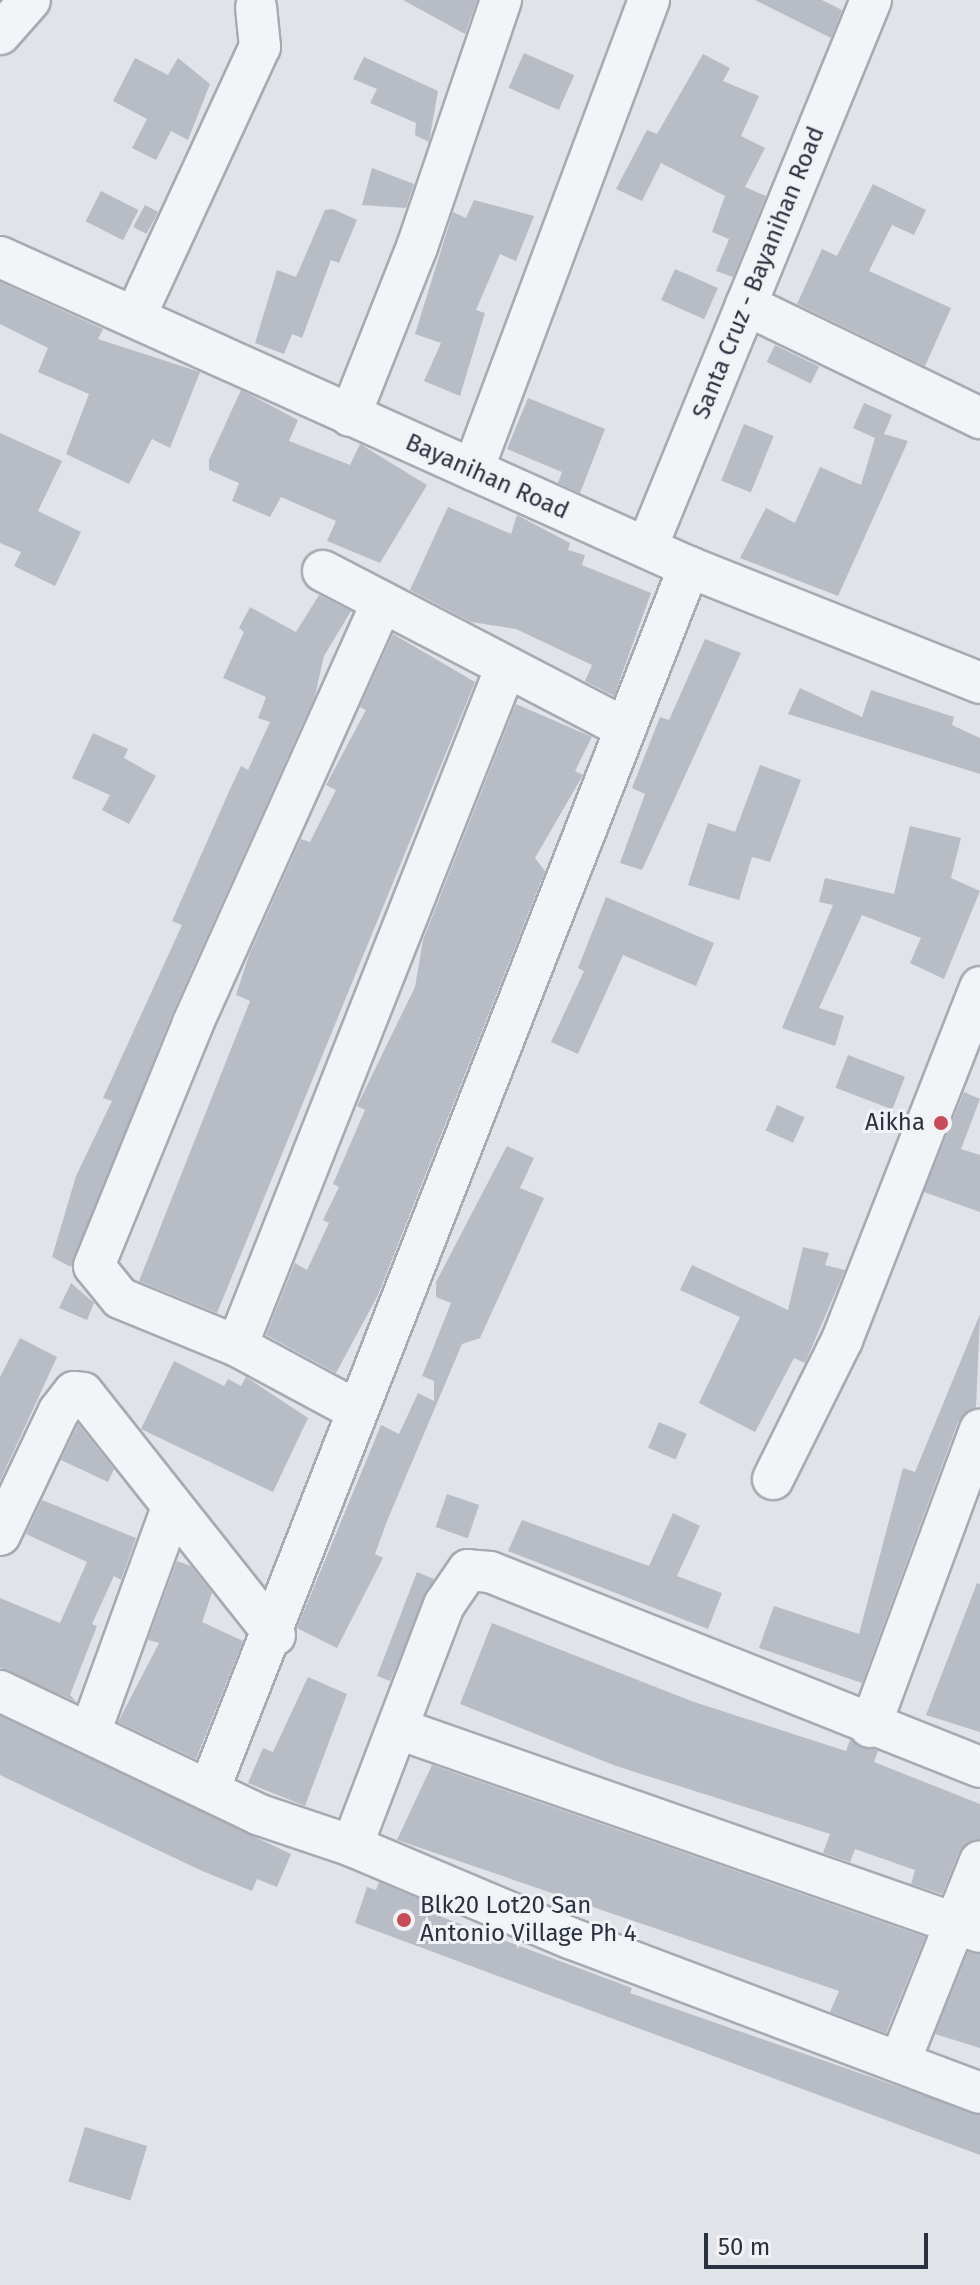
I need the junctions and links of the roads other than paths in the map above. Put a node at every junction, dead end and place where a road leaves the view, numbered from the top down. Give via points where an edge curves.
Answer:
1 (30, 0) edge
2 (501, 0) edge
3 (649, 0) edge
4 (871, 0) edge
5 (256, 7) dead end
6 (0, 34) edge
7 (0, 257) edge
8 (746, 305) junction
9 (135, 317) junction
10 (350, 416) junction
11 (980, 418) edge
12 (473, 470) junction
13 (647, 547) junction
14 (689, 567) junction
15 (323, 571) dead end
16 (382, 603) junction
17 (506, 667) junction
18 (980, 683) edge
19 (623, 727) junction
20 (980, 987) edge
21 (237, 1346) junction
22 (354, 1409) junction
23 (980, 1430) edge
24 (773, 1479) dead end
25 (172, 1507) junction
26 (0, 1535) edge
27 (275, 1635) junction
28 (0, 1691) edge
29 (870, 1727) junction
30 (399, 1729) junction
31 (91, 1730) junction
32 (980, 1767) edge
33 (209, 1790) junction
34 (352, 1846) junction
35 (980, 1861) edge
36 (967, 1927) edge
37 (900, 2061) junction
38 (980, 2093) edge

1 - 6 street
2 - 10 street via 417,247
3 - 12 street
4 - 8 street, Santa Cruz - Bayanihan Road
5 - 9 street via 260,47
7 - 9 street, Bayanihan Road
8 - 11 street
8 - 13 street, Santa Cruz - Bayanihan Road
9 - 10 street, Bayanihan Road
10 - 12 street, Bayanihan Road
12 - 13 street, Bayanihan Road
13 - 14 street, Bayanihan Road
14 - 18 street, Bayanihan Road
14 - 19 street
15 - 16 street
16 - 17 street
16 - 21 street via 98,1245 94,1266 120,1298
17 - 19 street
17 - 21 street
19 - 22 street
20 - 24 street via 842,1340
21 - 22 street
22 - 27 street
23 - 29 street
25 - 26 street via 94,1403 74,1392
25 - 27 street
25 - 31 street
27 - 33 street
28 - 31 street
29 - 30 street via 490,1572 468,1570 444,1605
29 - 32 street
30 - 34 street
30 - 36 street
31 - 33 street
33 - 34 street
34 - 37 street via 570,1938
35 - 36 street
36 - 37 street
37 - 38 street

